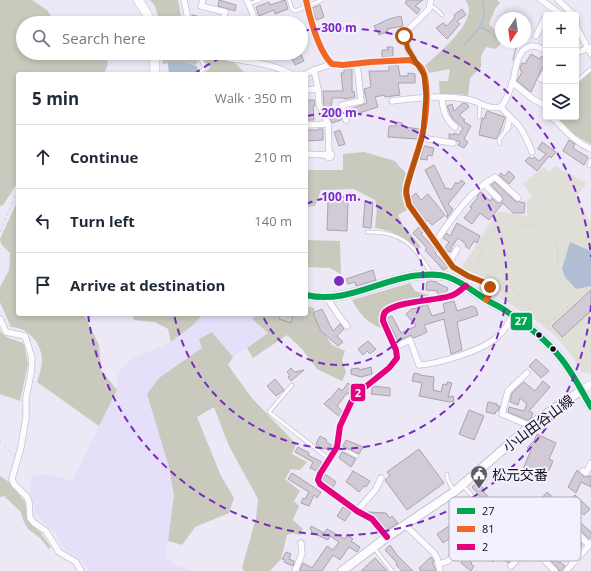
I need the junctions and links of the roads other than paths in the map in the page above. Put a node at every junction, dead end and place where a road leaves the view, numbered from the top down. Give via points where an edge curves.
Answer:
1 (138, 0) edge
2 (202, 0) edge
3 (260, 0) edge
4 (289, 0) edge
5 (322, 0) edge
6 (541, 0) edge
7 (558, 0) edge
8 (248, 2) edge
9 (184, 3) edge
10 (307, 3) edge
11 (431, 3) edge
12 (551, 8) junction
13 (548, 12) edge
14 (557, 12) edge
15 (571, 12) edge
16 (442, 15) dead end
17 (148, 16) edge
18 (185, 16) edge
19 (187, 16) edge
20 (224, 16) edge
21 (253, 16) edge
22 (543, 22) edge
23 (579, 31) edge
24 (536, 36) dead end
25 (543, 49) edge
26 (590, 50) edge
27 (579, 52) edge
28 (154, 60) edge
29 (200, 60) edge
30 (244, 60) edge
31 (415, 62) junction
32 (357, 63) junction
33 (332, 64) junction
34 (591, 69) edge
35 (314, 70) junction
36 (155, 72) edge
37 (200, 72) dead end
38 (287, 72) edge
39 (308, 73) edge
40 (543, 76) edge
41 (579, 79) edge
42 (541, 80) dead end
43 (512, 82) junction
44 (318, 89) junction
45 (308, 90) edge
46 (426, 96) junction
47 (442, 98) junction
48 (392, 101) dead end
49 (480, 104) junction
50 (543, 104) edge
51 (501, 107) junction
52 (479, 117) dead end
53 (510, 118) junction
54 (346, 120) dead end
55 (555, 120) edge
56 (328, 124) junction
57 (308, 125) edge
58 (455, 127) dead end
59 (507, 130) joint
60 (422, 138) junction
61 (453, 143) dead end
62 (500, 144) dead end
63 (591, 148) edge
64 (532, 152) dead end
65 (308, 154) edge
66 (591, 160) edge
67 (590, 166) dead end
68 (485, 183) junction
69 (499, 198) dead end
70 (518, 198) dead end
71 (367, 232) dead end
72 (436, 241) junction
73 (458, 249) dead end
74 (450, 261) junction
75 (432, 275) junction
76 (466, 286) junction
77 (308, 295) edge
78 (327, 298) junction
79 (486, 300) junction
80 (512, 315) junction
81 (0, 320) edge
82 (347, 326) dead end
83 (395, 347) junction
84 (527, 373) dead end
85 (591, 384) edge
86 (292, 385) dead end
87 (582, 390) junction
88 (591, 407) edge
89 (527, 428) junction
90 (337, 446) junction
91 (357, 456) dead end
92 (329, 459) junction
93 (591, 463) edge
94 (583, 471) dead end
95 (447, 474) dead end
96 (380, 478) dead end
97 (463, 484) junction
98 (454, 492) junction
99 (473, 497) edge
100 (357, 511) junction
101 (405, 525) junction
102 (581, 534) edge
103 (387, 537) junction
104 (301, 543) dead end
105 (590, 543) edge
106 (373, 547) junction
107 (581, 553) edge
108 (449, 561) edge
109 (516, 561) edge
110 (545, 561) edge
111 (573, 562) edge
112 (439, 564) junction
113 (511, 566) dead end
114 (345, 570) edge
115 (81, 571) edge
116 (296, 571) edge
117 (392, 571) edge
118 (440, 571) edge
119 (555, 571) edge
120 (566, 571) edge

1 - 17 main road
2 - 20 street via 201,6 225,12
3 - 8 lane
4 - 10 lane via 292,10 295,11
5 - 10 lane
6 - 12 street
7 - 15 street
8 - 21 street
9 - 18 lane
9 - 19 street
10 - 33 street via 313,29
11 - 16 lane
11 - 31 street via 425,14 404,34
12 - 13 street
12 - 14 street
22 - 24 street
23 - 26 street
25 - 43 street via 533,46 525,48 516,63
26 - 27 street
28 - 36 main road
29 - 37 lane via 204,65
30 - 38 street
31 - 32 street via 390,60
31 - 46 street via 424,75
32 - 33 street
32 - 54 street via 361,101 342,105
33 - 35 street
34 - 41 lane
35 - 39 street
35 - 44 street
40 - 42 street
43 - 50 street
43 - 51 street
44 - 45 street
44 - 56 street via 319,104
46 - 47 street
46 - 48 street
46 - 60 street
47 - 49 street via 468,99
47 - 58 street via 448,121
49 - 51 street via 489,108
49 - 52 lane
51 - 53 street
53 - 59 street
53 - 64 street via 519,126
55 - 63 street via 571,137
56 - 57 street
56 - 65 street via 328,154
59 - 62 lane via 499,140
60 - 61 street
60 - 72 street via 406,194 412,212
66 - 67 lane
68 - 69 street
68 - 70 street via 495,177
68 - 72 street via 455,214
71 - 75 lane via 387,233 412,246 422,256
72 - 74 street
73 - 74 street
74 - 79 street via 453,267 461,272 486,283 492,290
75 - 76 main road via 448,277
75 - 78 main road via 402,278 356,293
76 - 79 main road
76 - 83 street via 452,296 410,303 385,313 383,321
77 - 78 main road
78 - 82 street
79 - 80 main road
80 - 83 street via 496,338 448,359 419,365 410,340
80 - 87 main road via 553,349
81 - 115 street via 6,332 25,336 32,358 26,417 12,479 27,497 30,518 46,531 59,552 76,562
83 - 90 street via 398,354 394,362 352,399 340,426
84 - 89 street via 508,391 502,414 526,424
85 - 87 street
86 - 92 lane via 269,412
87 - 88 main road
87 - 89 main road, 小山田谷山線
89 - 97 main road, 小山田谷山線
90 - 91 lane
90 - 92 street
92 - 100 street via 320,474 320,484
93 - 94 street via 586,473
95 - 98 lane
96 - 100 street via 376,489
97 - 98 main road, 小山田谷山線
97 - 99 lane
98 - 101 main road, 小山田谷山線
100 - 103 street via 372,519
101 - 103 main road, 小山田谷山線
101 - 112 street via 434,553
102 - 105 street
103 - 106 main road, 小山田谷山線
104 - 116 street via 302,554
105 - 107 street
106 - 114 main road, 小山田谷山線
106 - 117 lane
108 - 112 street
109 - 113 street
110 - 119 street
111 - 120 street
112 - 118 street

